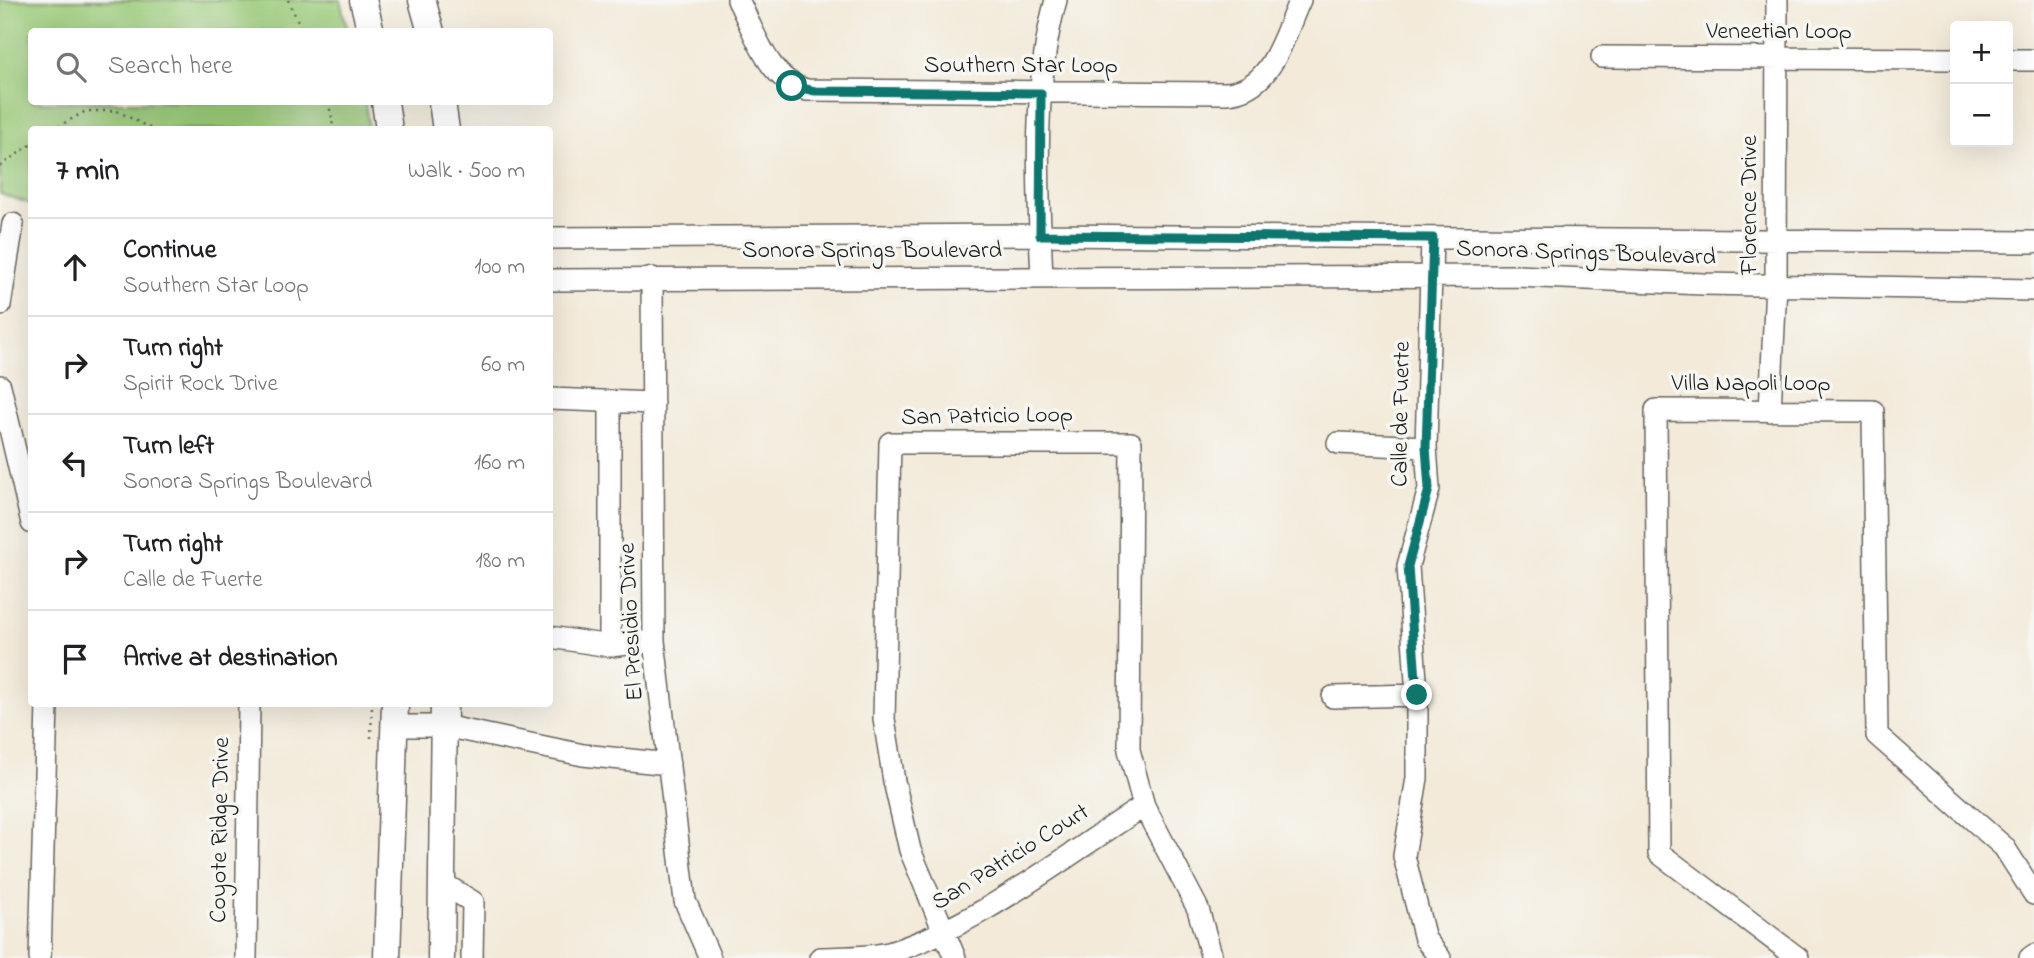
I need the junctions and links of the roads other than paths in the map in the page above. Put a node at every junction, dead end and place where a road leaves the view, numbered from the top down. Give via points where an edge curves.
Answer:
1 (363, 0) edge
2 (422, 0) edge
3 (738, 0) edge
4 (1056, 0) edge
5 (1300, 0) edge
6 (1777, 0) edge
7 (370, 28) edge
8 (430, 28) edge
9 (1602, 57) dead end
10 (1777, 58) junction
11 (1950, 60) edge
12 (2013, 60) edge
13 (2034, 60) edge
14 (1041, 93) junction
15 (385, 105) edge
16 (442, 105) edge
17 (388, 126) edge
18 (445, 126) edge
19 (15, 224) edge
20 (1040, 235) junction
21 (553, 238) edge
22 (1433, 238) junction
23 (1776, 240) junction
24 (2034, 242) edge
25 (1431, 276) junction
26 (1042, 277) junction
27 (652, 278) junction
28 (553, 280) edge
29 (1776, 284) junction
30 (2034, 290) edge
31 (0, 305) edge
32 (0, 386) edge
33 (553, 400) edge
34 (610, 401) junction
35 (653, 403) junction
36 (1770, 411) junction
37 (1338, 443) dead end
38 (1426, 447) junction
39 (28, 506) edge
40 (553, 637) edge
41 (654, 641) junction
42 (610, 646) junction
43 (1417, 695) junction
44 (1333, 697) dead end
45 (47, 707) edge
46 (249, 707) edge
47 (395, 715) edge
48 (444, 715) edge
49 (668, 764) junction
50 (1144, 806) junction
51 (442, 883) junction
52 (2034, 894) edge
53 (944, 932) junction
54 (40, 958) edge
55 (246, 958) edge
56 (387, 958) edge
57 (441, 958) edge
58 (472, 958) edge
59 (710, 958) edge
60 (820, 958) edge
61 (955, 958) edge
62 (1212, 958) edge
63 (1440, 958) edge
64 (1798, 958) edge

1 - 7 main road
2 - 8 main road
3 - 14 street, Southern Star Loop via 774,69 799,88
4 - 14 street
5 - 14 street, Southern Star Loop via 1266,73 1251,88 1226,93
6 - 10 street, Florence Drive
9 - 10 street, Veneetian Loop
10 - 11 street, Veneetian Loop
10 - 23 street, Florence Drive
12 - 13 street
14 - 20 street
15 - 17 main road
16 - 18 main road
19 - 31 street
20 - 21 street, Sonora Springs Boulevard
20 - 22 street, Sonora Springs Boulevard
20 - 26 street
22 - 23 street, Sonora Springs Boulevard
22 - 25 street, Calle de Fuerte
23 - 24 street, Sonora Springs Boulevard
23 - 29 street, Florence Drive
25 - 26 street, Sonora Springs Boulevard
25 - 29 street, Sonora Springs Boulevard
25 - 38 street, Calle de Fuerte
26 - 27 street, Sonora Springs Boulevard
27 - 28 street, Sonora Springs Boulevard
27 - 35 street, El Presidio Drive
29 - 30 street, Sonora Springs Boulevard
29 - 36 street, Florence Drive
32 - 39 street
33 - 34 street
34 - 35 street
34 - 42 street
35 - 41 street, El Presidio Drive
36 - 52 street, Villa Napoli Loop via 1873,411 1877,735 2004,847
36 - 64 street, Villa Napoli Loop via 1656,410 1658,853
37 - 38 street
38 - 43 street, Calle de Fuerte via 1429,489 1408,566
40 - 42 street
41 - 42 street
41 - 49 street, El Presidio Drive
43 - 44 street
43 - 63 street, Calle de Fuerte via 1417,778 1404,856 1425,939
45 - 54 street
46 - 55 street, Coyote Ridge Drive
47 - 48 street
47 - 56 main road
48 - 49 street via 583,755
48 - 51 main road
49 - 59 street, El Presidio Drive via 685,901
50 - 53 street, San Patricio Court
50 - 53 street, San Patricio Loop via 1129,750 1131,443 890,443 884,719 910,850
50 - 62 street via 1198,909
51 - 57 main road
51 - 58 street via 473,902
53 - 60 street, San Patricio Court via 886,954
53 - 61 street

